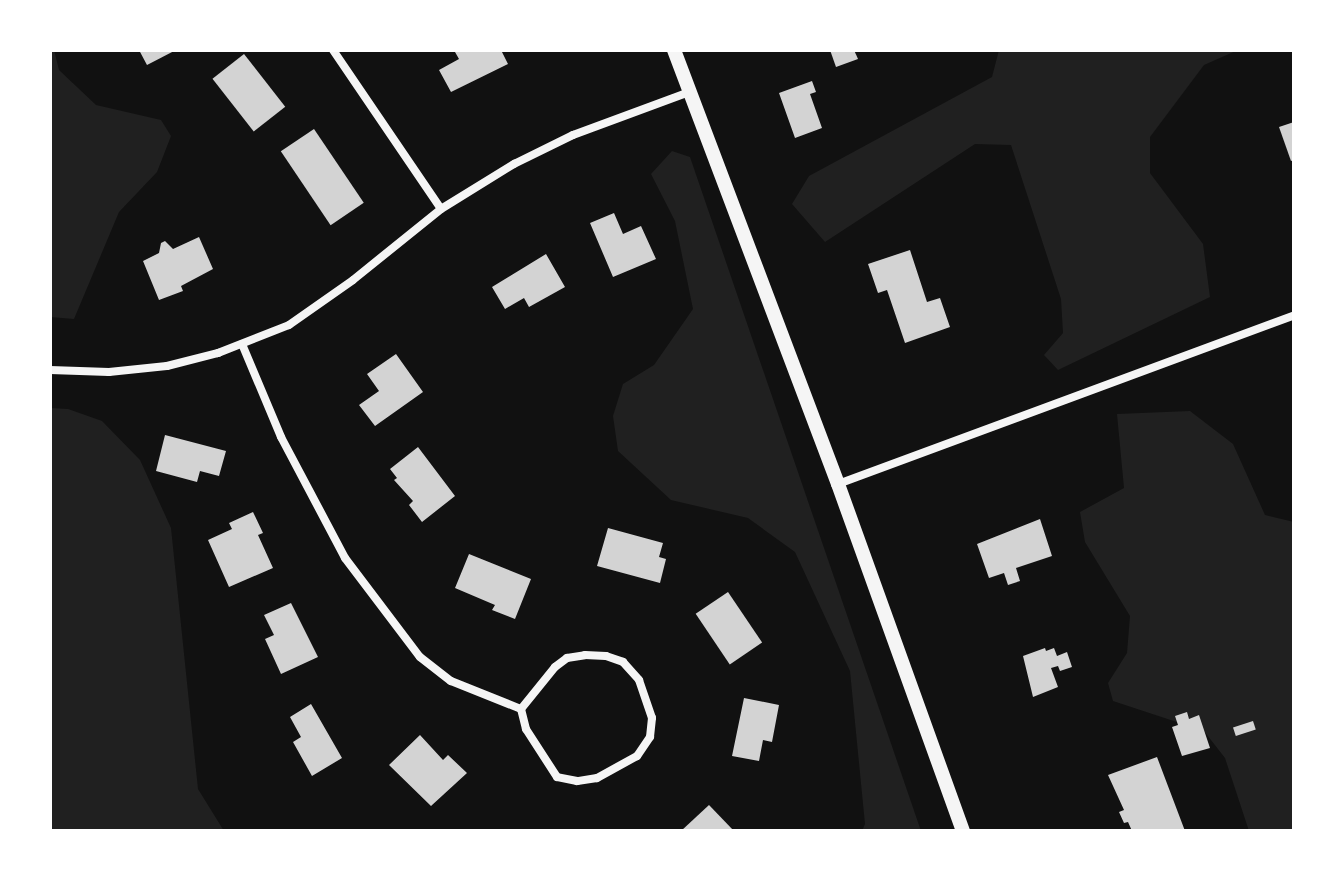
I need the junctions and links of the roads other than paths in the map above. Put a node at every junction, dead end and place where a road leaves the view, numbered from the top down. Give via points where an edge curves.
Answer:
1 (333, 50) edge
2 (674, 50) edge
3 (689, 92) junction
4 (441, 209) junction
5 (1294, 315) edge
6 (242, 344) junction
7 (50, 370) edge
8 (838, 484) junction
9 (521, 709) junction
10 (963, 831) edge

1 - 4 street
2 - 3 street
3 - 4 street via 573,135
3 - 8 street
4 - 6 street via 289,325
5 - 8 street
6 - 7 street via 167,366 109,372
6 - 9 street via 281,437 345,558 420,657 451,681
8 - 10 street
9 - 9 street via 526,729 557,777 597,778 637,756 650,737 652,718 639,680 623,662 606,656 567,658

